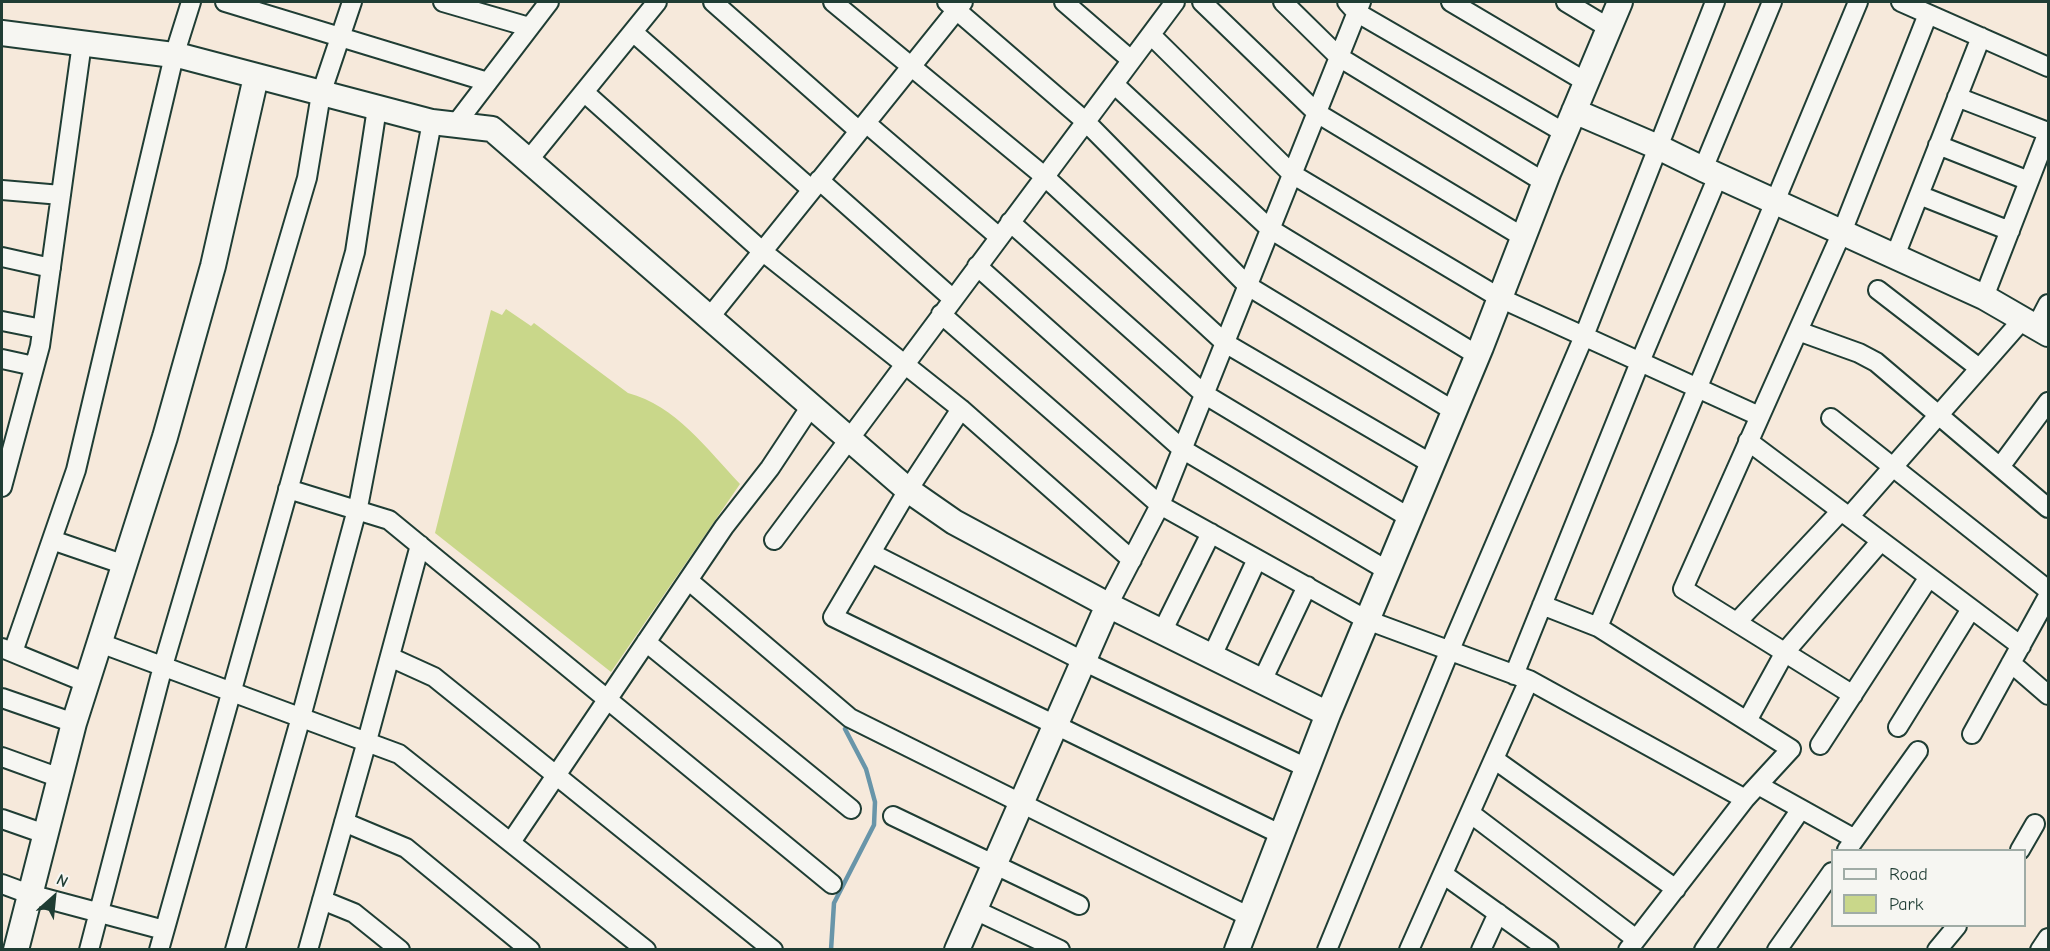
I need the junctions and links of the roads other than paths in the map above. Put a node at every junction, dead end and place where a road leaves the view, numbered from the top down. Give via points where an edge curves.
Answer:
1 (191, 2) edge
2 (225, 2) edge
3 (352, 2) edge
4 (443, 2) edge
5 (549, 2) edge
6 (657, 2) edge
7 (713, 2) edge
8 (833, 2) edge
9 (1064, 2) edge
10 (1202, 2) edge
11 (1284, 2) edge
12 (1451, 2) edge
13 (1566, 2) edge
14 (1620, 2) edge
15 (1715, 2) edge
16 (1772, 2) edge
17 (1858, 2) edge
18 (1901, 2) edge
19 (955, 4) edge
20 (1168, 4) edge
21 (1355, 5) edge
22 (1928, 14) junction
23 (529, 27) junction
24 (1609, 28) junction
25 (633, 32) junction
26 (1150, 35) junction
27 (2, 36) edge
28 (340, 36) junction
29 (1981, 37) junction
30 (82, 43) junction
31 (174, 56) junction
32 (1339, 57) junction
33 (1131, 60) junction
34 (911, 66) junction
35 (2049, 67) edge
36 (256, 77) junction
37 (488, 81) junction
38 (1586, 82) junction
39 (1114, 84) junction
40 (584, 92) junction
41 (321, 94) junction
42 (1957, 97) junction
43 (377, 108) junction
44 (1574, 111) junction
45 (1317, 113) junction
46 (1085, 121) junction
47 (432, 122) junction
48 (455, 125) junction
49 (862, 127) junction
50 (2048, 132) edge
51 (1565, 133) junction
52 (1938, 145) junction
53 (1658, 147) junction
54 (527, 162) junction
55 (1711, 173) junction
56 (1292, 174) junction
57 (1044, 176) junction
58 (2029, 181) junction
59 (1544, 182) junction
60 (816, 185) junction
61 (2, 190) edge
62 (61, 195) junction
63 (1919, 195) junction
64 (1775, 202) junction
65 (1010, 222) junction
66 (1270, 229) junction
67 (2010, 231) junction
68 (1842, 232) junction
69 (999, 237) junction
70 (1523, 237) junction
71 (762, 251) junction
72 (2, 256) edge
73 (1895, 256) junction
74 (977, 266) junction
75 (51, 268) junction
76 (1248, 286) junction
77 (1878, 290) dead end
78 (1984, 297) junction
79 (953, 298) junction
80 (1500, 298) junction
81 (2049, 304) edge
82 (941, 314) junction
83 (709, 318) junction
84 (2, 321) edge
85 (2036, 327) edge
86 (42, 329) junction
87 (1798, 331) junction
88 (1584, 336) junction
89 (1225, 343) junction
90 (1477, 355) junction
91 (2, 359) edge
92 (1640, 362) junction
93 (904, 363) junction
94 (34, 366) junction
95 (1979, 368) junction
96 (1698, 388) junction
97 (1204, 394) junction
98 (2049, 402) edge
99 (811, 406) junction
100 (961, 409) junction
101 (1454, 411) junction
102 (1939, 414) junction
103 (1759, 416) junction
104 (1832, 418) dead end
105 (8, 433) edge
106 (849, 439) junction
107 (1748, 441) junction
108 (1182, 449) junction
109 (1432, 464) junction
110 (2000, 466) junction
111 (1893, 467) junction
112 (2, 487) edge
113 (288, 489) junction
114 (908, 490) junction
115 (1160, 505) junction
116 (2049, 508) edge
117 (356, 511) junction
118 (1845, 514) junction
119 (1410, 518) junction
120 (1211, 533) junction
121 (52, 540) junction
122 (774, 540) dead end
123 (1881, 541) junction
124 (420, 545) junction
125 (871, 553) junction
126 (1257, 559) junction
127 (1131, 560) junction
128 (125, 565) junction
129 (1388, 571) junction
130 (1929, 577) junction
131 (688, 580) junction
132 (1307, 586) junction
133 (2049, 590) edge
134 (2049, 596) edge
135 (1108, 605) junction
136 (1542, 605) junction
137 (1971, 609) junction
138 (1367, 620) junction
139 (1737, 622) junction
140 (1598, 627) junction
141 (1162, 632) junction
142 (646, 642) junction
143 (100, 643) junction
144 (2021, 646) junction
145 (8, 650) edge
146 (1449, 652) junction
147 (1785, 652) junction
148 (1212, 656) junction
149 (390, 657) junction
150 (1083, 661) junction
151 (2011, 663) junction
152 (163, 666) junction
153 (1522, 677) junction
154 (1262, 681) junction
155 (87, 683) junction
156 (232, 691) junction
157 (1853, 695) junction
158 (2049, 695) edge
159 (2, 698) edge
160 (608, 700) junction
161 (1328, 714) junction
162 (301, 717) junction
163 (1747, 722) junction
164 (74, 723) junction
165 (1055, 726) junction
166 (1898, 727) dead end
167 (1972, 734) dead end
168 (368, 741) junction
169 (1820, 745) dead end
170 (1918, 751) dead end
171 (2, 757) edge
172 (1494, 759) junction
173 (1307, 768) junction
174 (556, 776) junction
175 (60, 778) junction
176 (1758, 785) junction
177 (1746, 799) junction
178 (1021, 803) junction
179 (850, 808) dead end
180 (1801, 809) junction
181 (1470, 813) junction
182 (893, 816) dead end
183 (2, 819) edge
184 (344, 822) junction
185 (2035, 824) dead end
186 (45, 834) junction
187 (1282, 835) junction
188 (511, 842) junction
189 (1851, 845) edge
190 (2021, 849) edge
191 (995, 864) junction
192 (1443, 874) junction
193 (1831, 875) edge
194 (2, 884) edge
195 (832, 884) dead end
196 (1676, 889) junction
197 (29, 894) junction
198 (322, 900) junction
199 (1079, 905) dead end
200 (975, 910) junction
201 (99, 913) junction
202 (1498, 913) junction
203 (1250, 916) junction
204 (1956, 927) edge
205 (164, 930) junction
206 (2049, 938) edge
207 (1632, 944) edge
208 (1543, 948) edge
209 (16, 950) edge
210 (89, 950) edge
211 (159, 950) edge
212 (235, 950) edge
213 (308, 950) edge
214 (400, 950) edge
215 (530, 950) edge
216 (646, 950) edge
217 (773, 950) edge
218 (957, 950) edge
219 (1060, 950) edge
220 (1237, 950) edge
221 (1328, 950) edge
222 (1409, 950) edge
223 (1481, 950) edge
224 (1704, 950) edge
225 (1777, 950) edge
226 (1937, 950) edge
227 (2040, 950) edge

1 - 31 street
2 - 28 street
3 - 28 street
4 - 23 street
5 - 23 street
6 - 25 street
7 - 49 street
8 - 34 street
9 - 33 street
10 - 45 street
11 - 32 street
12 - 38 street
13 - 24 street
14 - 24 street
15 - 53 street
16 - 55 street
17 - 64 street
18 - 22 street
19 - 34 street
19 - 46 street
20 - 26 street
21 - 32 street
21 - 51 street
22 - 29 street
22 - 68 street
23 - 37 street
24 - 38 street
25 - 40 street
25 - 60 street
26 - 33 street
26 - 56 street
27 - 30 street
28 - 37 street
28 - 41 street
29 - 35 street
29 - 42 street
30 - 31 street
30 - 62 street
31 - 36 street
31 - 121 street via 76,470
32 - 45 street
32 - 59 street
33 - 39 street
34 - 49 street
34 - 57 street
36 - 41 street
36 - 128 street via 213,266
37 - 48 street
38 - 44 street
39 - 46 street
39 - 66 street
40 - 54 street
40 - 71 street
41 - 43 street
41 - 152 street via 307,178
42 - 50 street
42 - 52 street
43 - 47 street
43 - 113 street via 355,252
44 - 51 street
44 - 53 street
45 - 56 street
45 - 70 street
46 - 57 street
46 - 76 street
47 - 48 street
47 - 117 street
48 - 54 street via 492,129
49 - 60 street
49 - 69 street
50 - 58 street
51 - 59 street
52 - 58 street
52 - 63 street
53 - 55 street
53 - 88 street
54 - 83 street
55 - 64 street
55 - 92 street
56 - 66 street
56 - 80 street
57 - 65 street
57 - 89 street
58 - 67 street
59 - 70 street
60 - 71 street
60 - 79 street
61 - 62 street
62 - 75 street
63 - 67 street
63 - 73 street
64 - 68 street
64 - 96 street
65 - 69 street
65 - 97 street
66 - 76 street
66 - 90 street
67 - 78 street
68 - 73 street
68 - 87 street
69 - 74 street
70 - 80 street
71 - 83 street
71 - 93 street
72 - 75 street
73 - 78 street
74 - 79 street
74 - 108 street
75 - 86 street
76 - 89 street
76 - 101 street
77 - 95 street
78 - 85 street
79 - 82 street
80 - 88 street
80 - 90 street
81 - 85 street
82 - 93 street
82 - 115 street
83 - 99 street
84 - 86 street
85 - 95 street
86 - 94 street
87 - 102 street via 1876,362
87 - 103 street
88 - 92 street
88 - 146 street
89 - 97 street
89 - 109 street
90 - 101 street
91 - 94 street
92 - 96 street
92 - 136 street
93 - 100 street
93 - 106 street
94 - 105 street
95 - 102 street
96 - 103 street
96 - 140 street
97 - 108 street
97 - 119 street
98 - 110 street
99 - 106 street
99 - 131 street
100 - 114 street
100 - 127 street
101 - 109 street
102 - 110 street
102 - 111 street
103 - 107 street
104 - 111 street
105 - 112 street
106 - 114 street
106 - 122 street
107 - 118 street
107 - 139 street via 1683,589
108 - 115 street
108 - 129 street
109 - 119 street
110 - 116 street
111 - 118 street
111 - 133 street
113 - 117 street
113 - 156 street
114 - 125 street
114 - 135 street via 954,522
115 - 120 street
115 - 127 street
117 - 124 street via 389,520
117 - 162 street
118 - 123 street
118 - 139 street
119 - 129 street
120 - 126 street
120 - 141 street
121 - 128 street
121 - 145 street
123 - 130 street
123 - 147 street
124 - 149 street
124 - 160 street
125 - 150 street
125 - 165 street via 833,617
126 - 132 street
126 - 148 street
127 - 135 street
128 - 143 street
129 - 138 street
130 - 137 street
130 - 157 street
131 - 142 street
131 - 178 street via 850,718
132 - 138 street
132 - 154 street
134 - 144 street
135 - 141 street
135 - 150 street
136 - 140 street
136 - 153 street
137 - 144 street
137 - 166 street
138 - 146 street
138 - 161 street
139 - 147 street
140 - 163 street
141 - 148 street
142 - 160 street
142 - 179 street
143 - 152 street
143 - 155 street
144 - 151 street
145 - 155 street
146 - 153 street
146 - 221 street
147 - 157 street
147 - 163 street
148 - 154 street
149 - 168 street
149 - 174 street via 434,677
150 - 165 street
150 - 173 street
151 - 158 street
151 - 167 street
152 - 156 street
152 - 201 street
153 - 172 street
153 - 177 street
154 - 161 street
155 - 164 street
156 - 162 street
156 - 205 street
157 - 169 street
159 - 164 street
160 - 174 street
160 - 195 street
161 - 173 street
162 - 168 street
162 - 212 street
163 - 176 street via 1791,749
164 - 175 street
165 - 178 street
165 - 187 street
168 - 184 street
168 - 188 street via 399,754
170 - 189 street
171 - 175 street
172 - 181 street
172 - 196 street
173 - 187 street
174 - 188 street
174 - 217 street
175 - 186 street
176 - 177 street
176 - 180 street
177 - 196 street
178 - 191 street
178 - 203 street
180 - 189 street
180 - 224 street
181 - 192 street
181 - 207 street
182 - 191 street
183 - 186 street
184 - 198 street
184 - 215 street via 406,848
185 - 190 street
186 - 197 street
187 - 203 street
188 - 216 street
191 - 199 street
191 - 200 street
192 - 202 street
192 - 222 street
193 - 225 street
194 - 197 street
196 - 207 street
197 - 201 street
197 - 209 street
198 - 213 street
198 - 214 street via 354,913
200 - 218 street
200 - 219 street
201 - 205 street
201 - 210 street
202 - 208 street
202 - 223 street
203 - 220 street
204 - 226 street
205 - 211 street
206 - 227 street

